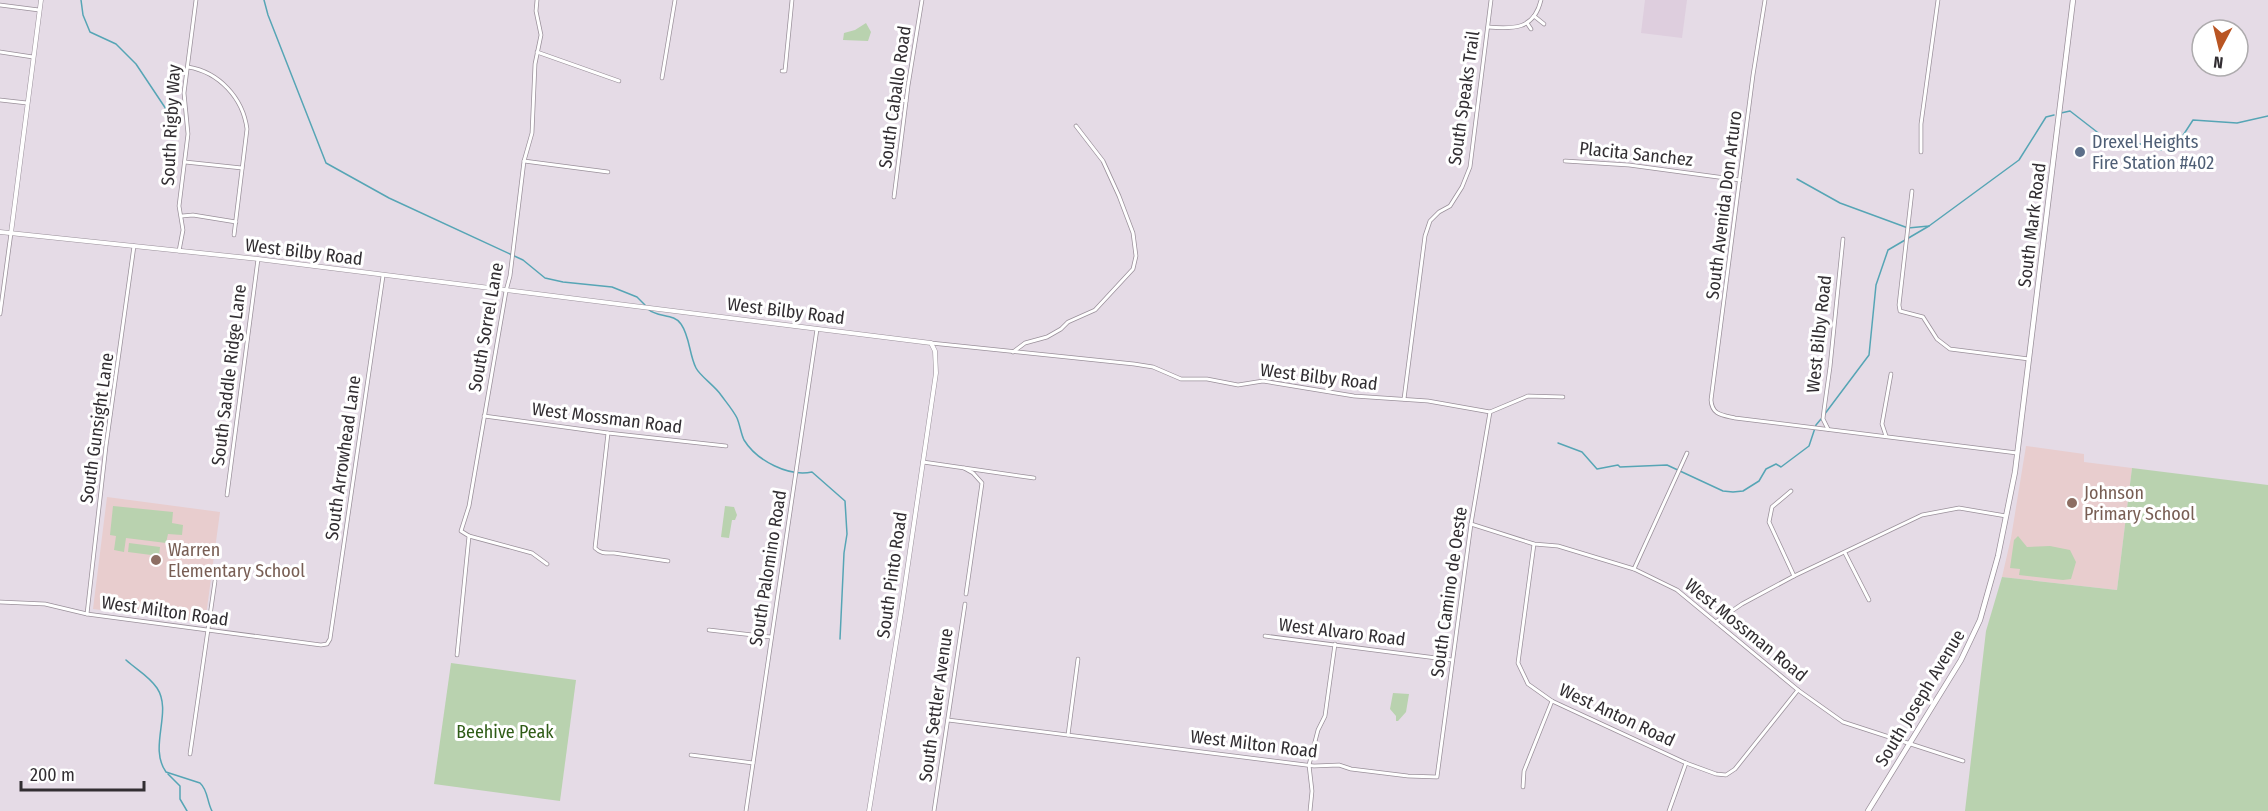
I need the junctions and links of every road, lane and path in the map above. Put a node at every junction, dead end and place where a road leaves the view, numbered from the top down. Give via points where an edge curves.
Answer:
1 (41, 0) edge
2 (196, 0) edge
3 (537, 0) edge
4 (675, 0) edge
5 (792, 0) edge
6 (922, 0) edge
7 (1491, 0) edge
8 (1541, 0) edge
9 (1765, 0) edge
10 (1938, 0) edge
11 (2073, 0) edge
12 (0, 5) edge
13 (39, 10) junction
14 (1534, 16) junction
15 (1527, 23) junction
16 (1544, 24) dead end
17 (1488, 27) junction
18 (1531, 29) dead end
19 (0, 52) edge
20 (537, 52) junction
21 (33, 57) junction
22 (188, 67) junction
23 (784, 71) dead end
24 (662, 78) dead end
25 (619, 81) dead end
26 (896, 99) dead end
27 (0, 100) edge
28 (906, 101) junction
29 (27, 103) junction
30 (1076, 126) dead end
31 (1921, 152) dead end
32 (524, 161) junction
33 (1565, 161) dead end
34 (185, 162) junction
35 (242, 168) junction
36 (608, 172) dead end
37 (1740, 180) junction
38 (1912, 191) dead end
39 (894, 197) dead end
40 (182, 216) junction
41 (236, 222) junction
42 (0, 232) edge
43 (11, 233) junction
44 (234, 235) dead end
45 (1843, 239) dead end
46 (134, 246) junction
47 (179, 251) junction
48 (258, 259) junction
49 (383, 276) junction
50 (506, 291) junction
51 (0, 314) edge
52 (817, 329) junction
53 (931, 343) junction
54 (1013, 352) junction
55 (2029, 359) junction
56 (1892, 374) dead end
57 (1563, 397) dead end
58 (1404, 399) junction
59 (1490, 412) junction
60 (484, 416) junction
61 (1829, 430) junction
62 (608, 433) junction
63 (1888, 437) junction
64 (726, 446) dead end
65 (1687, 453) dead end
66 (2017, 453) junction
67 (923, 462) junction
68 (964, 468) junction
69 (1034, 478) dead end
70 (1791, 490) dead end
71 (227, 495) dead end
72 (2007, 517) junction
73 (1472, 524) junction
74 (470, 536) junction
75 (1534, 544) junction
76 (1845, 553) junction
77 (668, 561) dead end
78 (547, 564) dead end
79 (1634, 569) junction
80 (1794, 576) junction
81 (215, 581) dead end
82 (966, 594) dead end
83 (1869, 600) dead end
84 (0, 602) edge
85 (965, 604) dead end
86 (87, 614) junction
87 (1717, 621) junction
88 (709, 630) dead end
89 (208, 631) junction
90 (1265, 636) dead end
91 (771, 637) junction
92 (327, 644) joint
93 (1335, 644) junction
94 (457, 655) dead end
95 (1078, 659) dead end
96 (1452, 660) junction
97 (1798, 690) junction
98 (1552, 701) junction
99 (948, 720) junction
100 (1068, 735) junction
101 (1910, 744) junction
102 (190, 754) dead end
103 (691, 756) dead end
104 (1963, 761) dead end
105 (753, 763) junction
106 (1686, 763) junction
107 (1309, 765) junction
108 (1437, 777) joint
109 (1522, 787) dead end
110 (746, 811) edge
111 (869, 811) edge
112 (934, 811) edge
113 (1310, 811) edge
114 (1669, 811) edge
115 (1868, 811) edge

1 - 13 street
2 - 22 street, South Rigby Way
3 - 20 street, South Sorrel Lane via 541,27
4 - 24 street
5 - 23 street
6 - 28 street, South Caballo Road
7 - 17 street, South Speaks Trail
8 - 14 street
9 - 37 street, South Avenida Don Arturo
10 - 31 street via 1921,124
11 - 55 main road, South Mark Road
12 - 13 street
13 - 21 street
14 - 15 street
14 - 16 street
15 - 17 street via 1514,29
15 - 18 street
17 - 58 street, South Speaks Trail via 1470,167 1450,206 1430,221 1425,236
19 - 21 street
20 - 25 street
20 - 32 street, South Sorrel Lane via 532,133
21 - 29 street
22 - 34 street, South Rigby Way via 184,93 188,134
22 - 35 street via 223,83 238,102 247,129
26 - 28 street
27 - 29 street
28 - 39 street, South Caballo Road
29 - 43 street
30 - 54 street via 1103,161 1119,195 1133,233 1133,269 1095,310
32 - 36 street
32 - 50 street, South Sorrel Lane
33 - 37 street, Placita Sanchez
34 - 35 street
34 - 40 street, South Rigby Way via 179,206
35 - 41 street
37 - 61 street, South Avenida Don Arturo via 1712,400 1715,413
38 - 55 street via 1900,311 1923,317 1936,339 1950,349
40 - 41 street
40 - 47 street, South Rigby Way
41 - 44 street
42 - 43 street, West Bilby Road
43 - 46 street, West Bilby Road
43 - 51 street
45 - 61 street, West Bilby Road via 1824,410
46 - 47 street, West Bilby Road
46 - 86 street, South Gunsight Lane
47 - 48 street, West Bilby Road
48 - 49 street, West Bilby Road
48 - 71 street, South Saddle Ridge Lane
49 - 50 street, West Bilby Road
49 - 92 street, South Arrowhead Lane
50 - 52 street, West Bilby Road
50 - 60 street, South Sorrel Lane
52 - 53 street, West Bilby Road
52 - 91 street, South Palomino Road
53 - 54 street, West Bilby Road
53 - 67 street, South Pinto Road via 937,362
54 - 58 street, West Bilby Road via 1153,367 1181,379 1238,385 1263,381 1354,396
55 - 66 main road, South Mark Road
56 - 63 street via 1882,424
57 - 59 street via 1528,396
58 - 59 street, West Bilby Road
59 - 73 street, South Camino de Oeste
60 - 62 street, West Mossman Road
60 - 74 street, South Sorrel Lane via 461,531
61 - 63 street
62 - 64 street, West Mossman Road
62 - 77 street via 595,548 605,554
63 - 66 street
65 - 79 street
66 - 72 main road, South Joseph Avenue
67 - 68 street
67 - 111 street, South Pinto Road
68 - 69 street
68 - 82 street via 982,483
70 - 80 street via 1772,507 1769,522
72 - 76 street via 1959,508 1922,515
72 - 101 main road, South Joseph Avenue via 1980,620 1961,660
73 - 75 street, West Mossman Road
73 - 96 street, South Camino de Oeste
74 - 78 street via 532,553
74 - 94 street, South Sorrel Lane
75 - 79 street, West Mossman Road via 1558,546
75 - 98 street, West Anton Road via 1518,663 1528,684
76 - 80 street
76 - 83 street
79 - 87 street, West Mossman Road via 1677,590
80 - 87 street
81 - 89 street
84 - 86 street, West Milton Road via 45,604
85 - 99 street, South Settler Avenue
86 - 89 street, West Milton Road
87 - 97 street, West Mossman Road
88 - 91 street
89 - 92 street, West Milton Road
89 - 102 street
90 - 93 street, West Alvaro Road
91 - 105 street, South Palomino Road
93 - 96 street, West Alvaro Road
93 - 107 street via 1325,716
95 - 100 street
96 - 108 street, South Camino de Oeste
97 - 101 street, West Mossman Road via 1843,722
97 - 106 street, West Anton Road via 1735,769 1716,774
98 - 106 street, West Anton Road
98 - 109 street via 1524,771
99 - 100 street, West Milton Road
99 - 112 street, South Settler Avenue
100 - 107 street, West Milton Road
101 - 104 street, West Mossman Road
101 - 115 main road, South Joseph Avenue
103 - 105 street
105 - 110 street, South Palomino Road
106 - 114 street
107 - 108 street, West Milton Road
107 - 113 street

